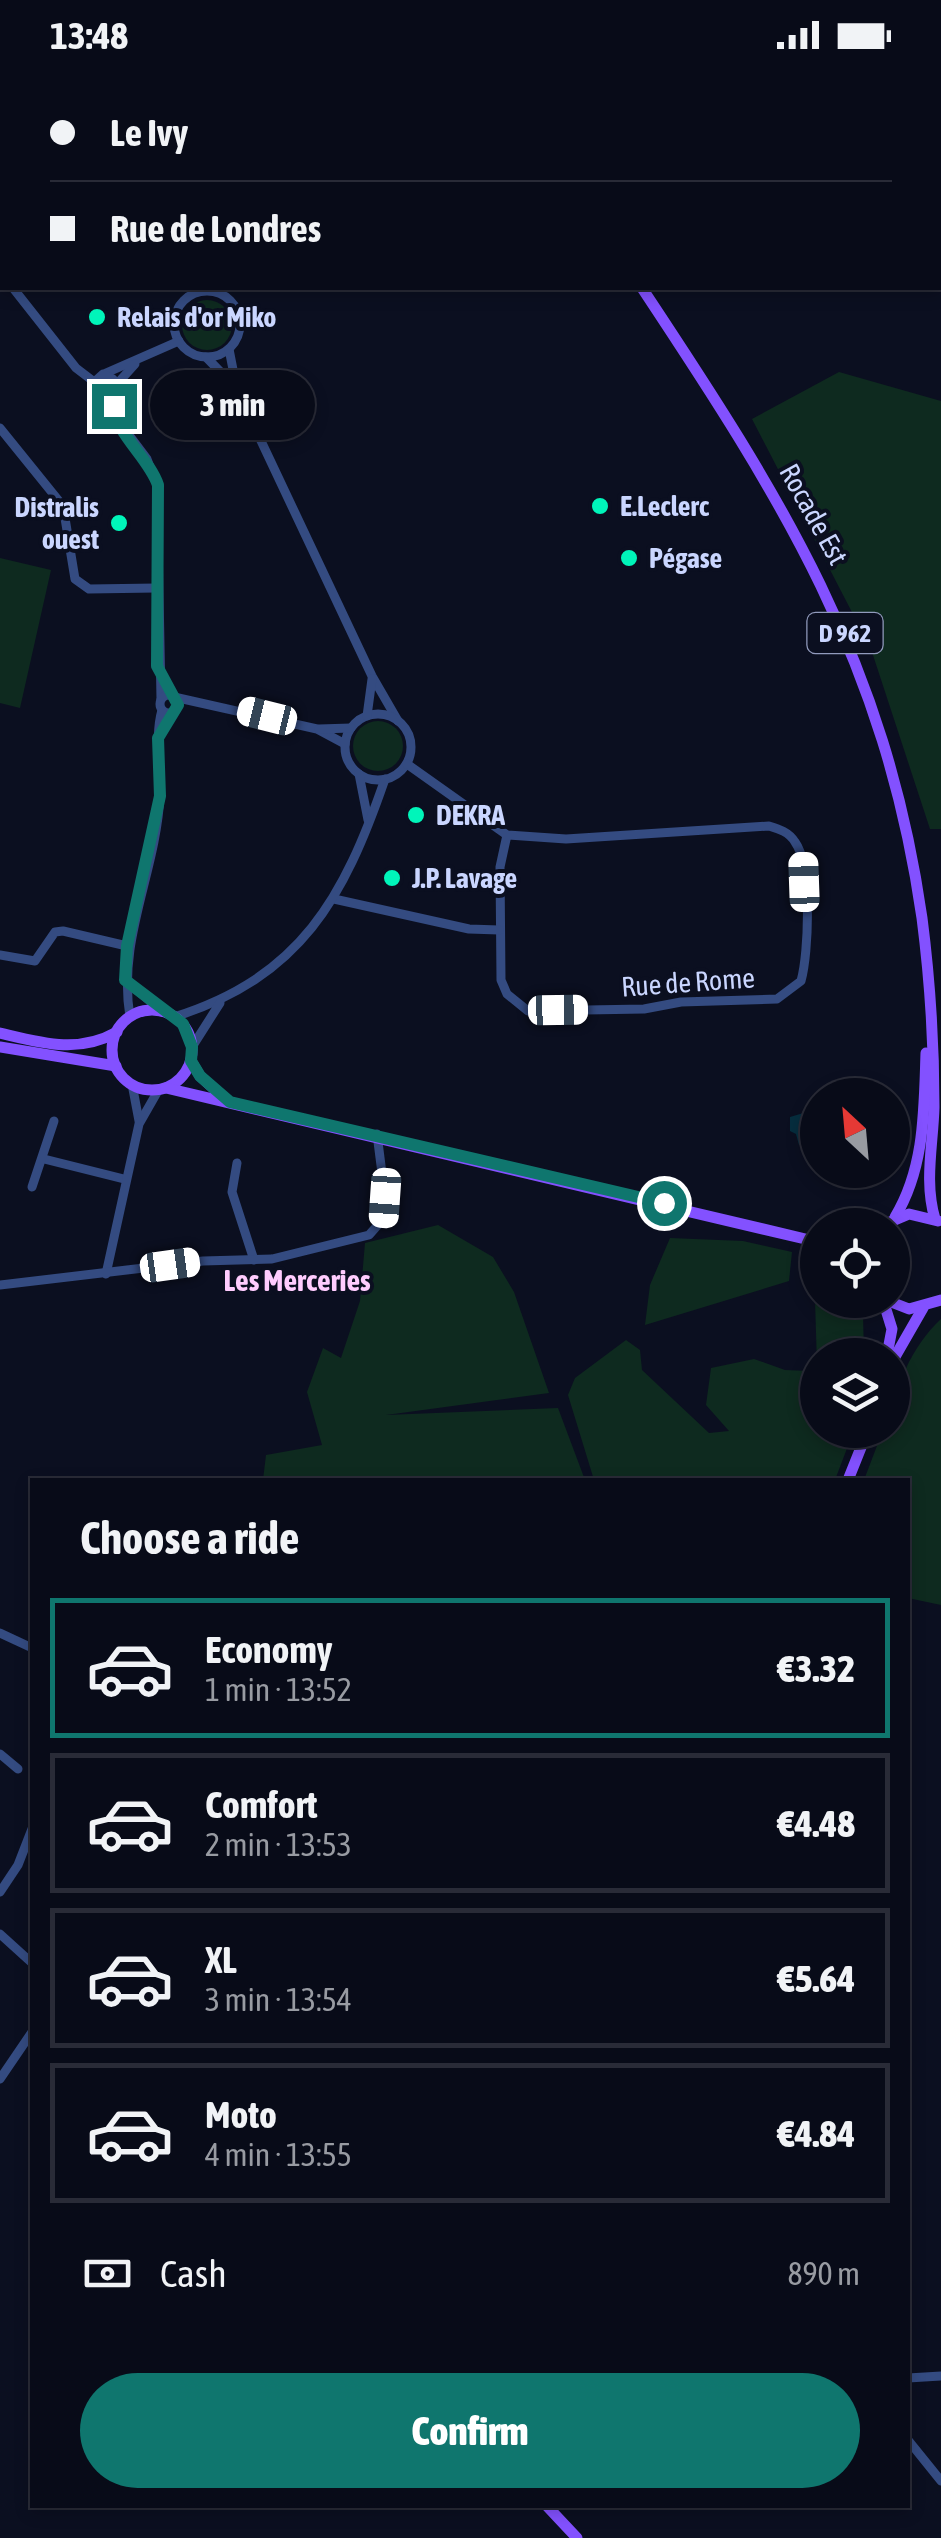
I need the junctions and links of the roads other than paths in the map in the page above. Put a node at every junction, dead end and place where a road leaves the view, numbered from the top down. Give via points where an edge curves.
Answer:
1 (15, 290) edge
2 (184, 290) edge
3 (208, 290) edge
4 (236, 290) edge
5 (643, 290) edge
6 (229, 300) junction
7 (184, 302) junction
8 (179, 341) junction
9 (229, 349) junction
10 (206, 357) junction
11 (135, 364) junction
12 (104, 374) junction
13 (93, 381) junction
14 (114, 388) junction
15 (238, 390) junction
16 (98, 394) junction
17 (114, 417) junction
18 (0, 428) edge
19 (156, 588) junction
20 (372, 676) junction
21 (169, 704) junction
22 (367, 716) junction
23 (398, 721) junction
24 (351, 728) junction
25 (317, 729) junction
26 (345, 744) junction
27 (406, 764) junction
28 (360, 774) junction
29 (385, 779) junction
30 (368, 826) junction
31 (507, 835) junction
32 (334, 899) junction
33 (499, 930) junction
34 (127, 946) junction
35 (0, 955) edge
36 (125, 980) junction
37 (227, 996) junction
38 (168, 1014) junction
39 (130, 1018) junction
40 (931, 1024) junction
41 (117, 1032) junction
42 (0, 1033) edge
43 (192, 1047) junction
44 (0, 1048) edge
45 (191, 1061) junction
46 (116, 1066) junction
47 (132, 1084) junction
48 (163, 1088) junction
49 (230, 1102) junction
50 (54, 1121) dead end
51 (139, 1124) junction
52 (377, 1134) junction
53 (44, 1159) junction
54 (237, 1164) dead end
55 (124, 1179) junction
56 (32, 1188) dead end
57 (900, 1208) edge
58 (910, 1215) edge
59 (938, 1221) edge
60 (800, 1235) edge
61 (254, 1260) junction
62 (106, 1274) junction
63 (0, 1285) edge
64 (941, 1300) edge
65 (923, 1308) junction
66 (910, 1309) edge
67 (906, 1338) edge
68 (861, 1448) edge
69 (849, 1478) edge
70 (0, 1633) edge
71 (30, 1647) dead end
72 (0, 1754) edge
73 (18, 1769) dead end
74 (30, 1834) edge
75 (0, 1892) edge
76 (0, 1934) edge
77 (30, 1960) edge
78 (30, 2035) edge
79 (0, 2079) edge
80 (941, 2376) edge
81 (910, 2378) edge
82 (910, 2442) edge
83 (941, 2481) edge
84 (549, 2508) edge
85 (577, 2538) edge

1 - 13 street
2 - 7 street
3 - 6 street
3 - 7 street
4 - 6 street
5 - 40 main road, Rocade Est / D 962 via 774,492 853,651 905,819
6 - 9 street via 240,325
7 - 8 street via 175,320
8 - 10 street
8 - 11 street
9 - 10 street
9 - 15 street
10 - 15 street
11 - 12 street
11 - 14 street
12 - 13 street
12 - 14 street
13 - 16 street
14 - 16 street
14 - 17 street
15 - 20 street
16 - 17 street
17 - 19 street via 158,485
18 - 19 street via 63,506 74,579 89,589
19 - 21 street via 157,666
20 - 22 street
20 - 23 street
21 - 25 street via 206,702
21 - 34 street via 158,738 160,796
22 - 23 street
22 - 24 street
23 - 27 street via 411,744
24 - 25 street
24 - 26 street
25 - 26 street
26 - 28 street
27 - 29 street
27 - 31 street
28 - 29 street
28 - 30 street
29 - 30 street
30 - 32 street
31 - 33 street, Rue de Rome
31 - 33 street, Rue de Rome via 566,839 721,826 778,829 794,840 804,860 806,956 801,982 776,998 528,1011 502,980
32 - 33 street
32 - 37 street via 294,952
34 - 35 street via 63,930 54,932 35,961
34 - 36 street
36 - 38 street
36 - 39 street
37 - 38 street
37 - 43 street
38 - 39 main road
38 - 43 main road via 190,1035
39 - 41 main road
40 - 57 main road, Rocade Est / D 962 via 918,1156
40 - 59 main road, Rocade Est / D 962 via 928,1189
41 - 42 main road via 95,1044 65,1047
41 - 46 main road
43 - 45 main road
44 - 46 main road
45 - 48 main road
45 - 49 main road
46 - 47 main road
47 - 48 main road
47 - 51 street
48 - 49 main road
48 - 51 street
49 - 52 main road
50 - 53 street
51 - 55 street
52 - 60 main road
52 - 61 street via 385,1198 378,1228
53 - 55 street
53 - 56 street
54 - 61 street via 232,1192
55 - 62 street
58 - 59 main road
61 - 62 street
62 - 63 street
64 - 65 main road
65 - 66 main road
65 - 67 main road
68 - 69 main road
70 - 71 street
72 - 73 street
74 - 75 street
76 - 77 street
78 - 79 street
80 - 81 street
82 - 83 street
84 - 85 main road

